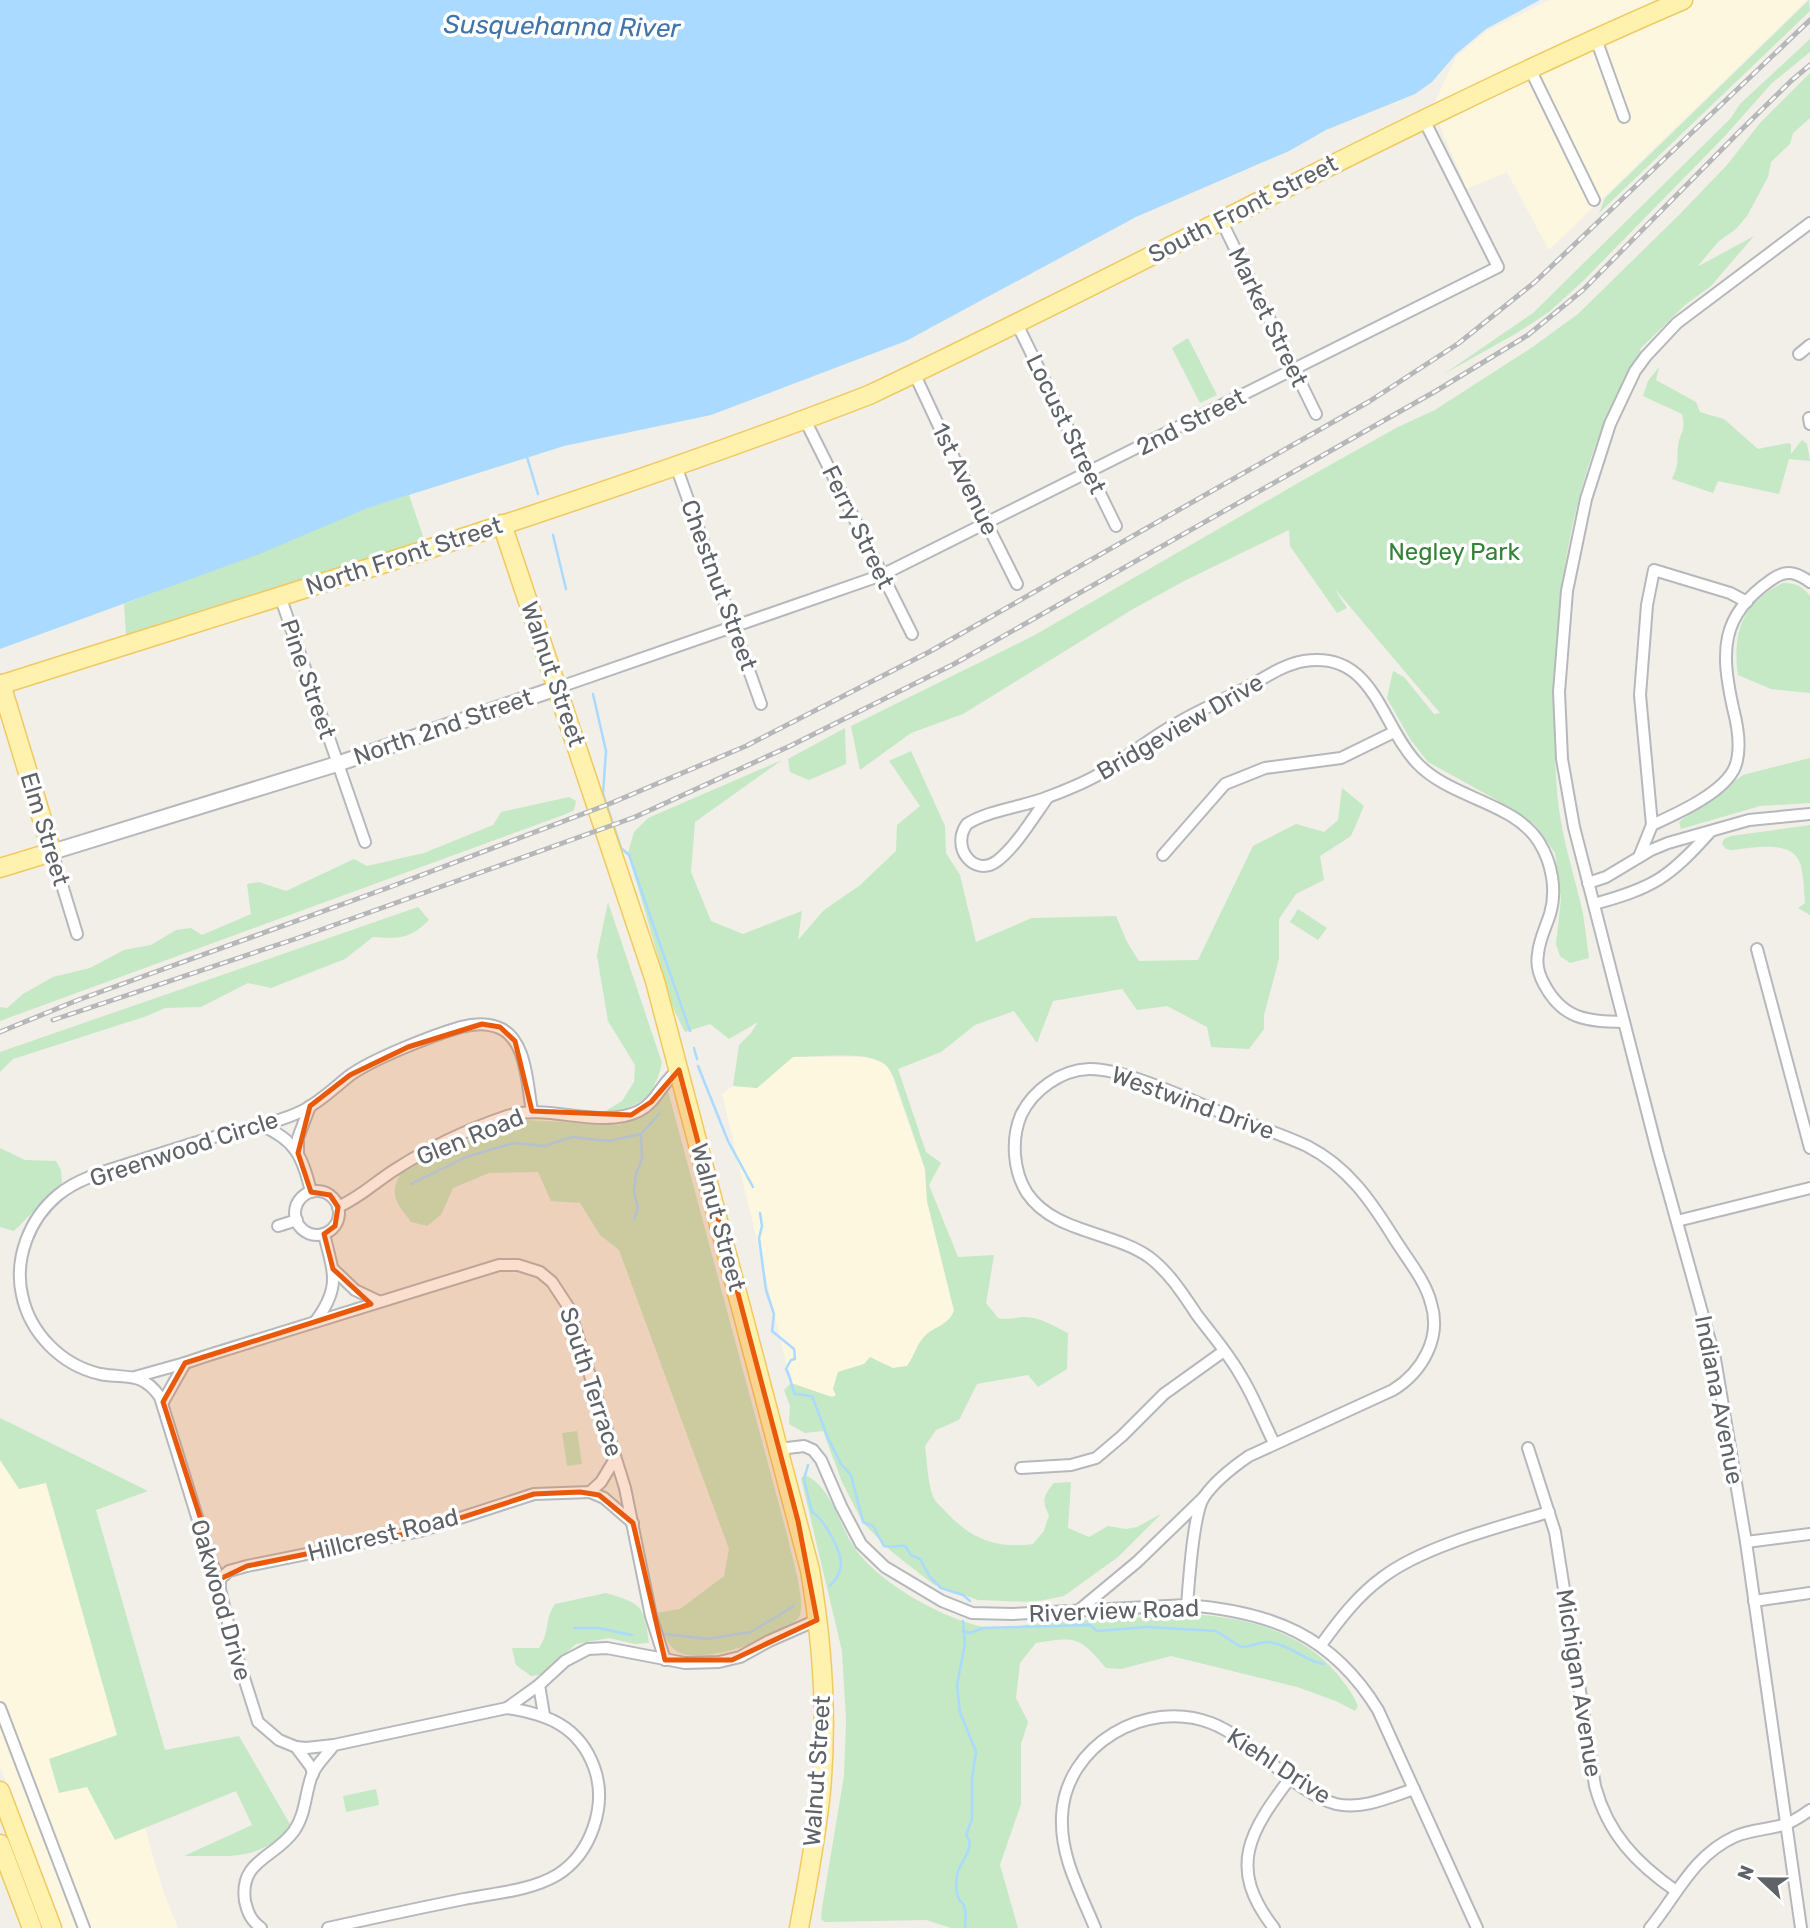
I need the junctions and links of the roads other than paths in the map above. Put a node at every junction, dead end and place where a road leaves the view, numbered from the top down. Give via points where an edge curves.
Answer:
1 (1683, 0) edge
2 (1596, 39) junction
3 (1530, 69) junction
4 (1624, 117) dead end
5 (1424, 120) junction
6 (1594, 200) dead end
7 (1221, 220) junction
8 (1810, 223) edge
9 (1016, 322) junction
10 (1810, 345) edge
11 (1799, 354) dead end
12 (1294, 370) junction
13 (914, 373) junction
14 (1316, 414) dead end
15 (1809, 418) edge
16 (805, 420) junction
17 (1810, 424) edge
18 (676, 466) junction
19 (1089, 472) junction
20 (985, 523) junction
21 (502, 524) junction
22 (1116, 526) dead end
23 (882, 575) junction
24 (1810, 582) edge
25 (1017, 584) dead end
26 (280, 596) junction
27 (1746, 602) junction
28 (733, 627) junction
29 (912, 634) dead end
30 (1, 684) edge
31 (557, 688) junction
32 (761, 704) dead end
33 (1394, 732) junction
34 (337, 764) junction
35 (1048, 797) junction
36 (1810, 814) edge
37 (1652, 825) junction
38 (1712, 830) junction
39 (365, 842) dead end
40 (52, 852) junction
41 (1163, 855) dead end
42 (1639, 857) junction
43 (0, 868) edge
44 (1588, 883) junction
45 (1594, 904) junction
46 (77, 934) dead end
47 (1757, 949) dead end
48 (1624, 1022) junction
49 (679, 1070) junction
50 (310, 1106) junction
51 (532, 1111) junction
52 (260, 1125) junction
53 (1810, 1148) edge
54 (298, 1153) junction
55 (1810, 1188) edge
56 (311, 1192) junction
57 (338, 1207) junction
58 (297, 1220) junction
59 (1677, 1221) junction
60 (278, 1226) dead end
61 (324, 1234) junction
62 (334, 1269) junction
63 (378, 1301) junction
64 (315, 1322) junction
65 (1224, 1351) junction
66 (185, 1363) junction
67 (135, 1377) junction
68 (163, 1402) junction
69 (1274, 1443) junction
70 (1528, 1448) dead end
71 (779, 1449) junction
72 (615, 1459) junction
73 (1021, 1468) dead end
74 (590, 1492) junction
75 (1203, 1498) junction
76 (1549, 1512) junction
77 (633, 1523) junction
78 (1810, 1534) edge
79 (1746, 1542) junction
80 (220, 1579) junction
81 (1810, 1593) edge
82 (1754, 1601) junction
83 (1187, 1605) junction
84 (1078, 1611) junction
85 (817, 1620) junction
86 (1321, 1645) junction
87 (665, 1660) junction
88 (539, 1685) junction
89 (0, 1708) edge
90 (507, 1708) junction
91 (544, 1715) junction
92 (334, 1745) junction
93 (296, 1747) junction
94 (313, 1774) junction
95 (1291, 1777) junction
96 (1414, 1789) junction
97 (0, 1791) edge
98 (1810, 1810) edge
99 (1786, 1824) junction
100 (0, 1844) edge
101 (1676, 1891) junction
102 (32, 1928) edge
103 (52, 1928) edge
104 (83, 1928) edge
105 (261, 1928) edge
106 (328, 1928) edge
107 (799, 1928) edge
108 (1095, 1928) edge
109 (1274, 1928) edge
110 (1477, 1928) edge
111 (1650, 1928) edge
112 (1801, 1928) edge

1 - 2 main road, South Front Street
2 - 3 main road, South Front Street
2 - 4 street
3 - 5 main road, South Front Street
3 - 6 street
5 - 7 main road, South Front Street
5 - 12 street, 2nd Street via 1498,267
7 - 9 main road, South Front Street
7 - 12 street, Market Street
8 - 44 street, Indiana Avenue via 1706,299 1660,340 1635,371 1602,445 1568,584 1559,692 1568,799
9 - 13 main road, South Front Street
9 - 19 street, Locust Street
10 - 11 street
12 - 14 street, Market Street
12 - 19 street, 2nd Street
13 - 16 main road, South Front Street
13 - 20 street, 1st Avenue
15 - 17 street
16 - 18 main road, North Front Street
16 - 23 street, Ferry Street
18 - 21 main road, North Front Street
18 - 28 street, Chestnut Street
19 - 20 street, 2nd Street
19 - 22 street, Locust Street
20 - 23 street, 2nd Street
20 - 25 street, 1st Avenue
21 - 26 main road, North Front Street
21 - 31 main road, Walnut Street
23 - 28 street, North 2nd Street
23 - 29 street, Ferry Street
24 - 27 street via 1794,572 1781,574
26 - 30 main road, North Front Street
26 - 34 street, Pine Street
27 - 37 street via 1724,651 1738,735 1733,771 1692,805
27 - 37 street via 1720,589 1654,570 1640,695
28 - 31 street, North 2nd Street
28 - 32 street, Chestnut Street
30 - 40 main road, Elm Street
31 - 34 street, North 2nd Street
31 - 49 main road, Walnut Street via 638,925
33 - 35 street, Bridgeview Drive via 1360,677 1343,666 1305,661 1178,723 1101,773
33 - 41 street via 1341,758 1265,768 1225,784
33 - 48 street, Bridgeview Drive via 1418,764 1440,782 1511,816 1536,837 1550,869 1553,891 1537,958 1541,978 1553,1000 1575,1016
34 - 39 street, Pine Street
34 - 40 street, North 2nd Street
35 - 35 street, Bridgeview Drive via 996,862 979,865 963,854 960,841 967,824
36 - 38 street via 1749,820
37 - 42 street
38 - 42 street
38 - 45 street via 1666,876 1635,892
40 - 43 main road, North 2nd Street
40 - 46 street, Elm Street
42 - 44 street
44 - 45 street, Indiana Avenue
45 - 48 street, Indiana Avenue
47 - 53 street
48 - 59 street, Indiana Avenue
49 - 51 street, Glen Road via 651,1102 631,1115
49 - 71 main road, Walnut Street
50 - 51 street, Greenwood Circle via 380,1059 461,1027 482,1024 500,1027 515,1041
50 - 52 street, Greenwood Circle
50 - 54 street via 298,1138
51 - 57 street, Glen Road via 505,1117 433,1148
52 - 54 street via 285,1137
52 - 67 street, Greenwood Circle via 81,1181 50,1202 30,1231 21,1257 20,1285 39,1334 79,1367
54 - 56 street
55 - 59 street
56 - 57 street via 330,1195
56 - 58 street via 296,1207
57 - 61 street via 335,1226
58 - 60 street
58 - 61 street via 308,1233
59 - 79 street, Indiana Avenue via 1715,1359
61 - 62 street
62 - 63 street via 355,1290
62 - 64 street via 332,1289
63 - 64 street, South Terrace
63 - 72 street, South Terrace via 499,1265 540,1272 569,1308
64 - 66 street, South Terrace
65 - 69 street, Westwind Drive
65 - 69 street, Westwind Drive via 1180,1289 1150,1258 1059,1219 1040,1207 1026,1190 1017,1165 1017,1128 1028,1104 1046,1085 1080,1070 1106,1071 1286,1137 1344,1171 1380,1215 1432,1304 1433,1332 1427,1354 1413,1375 1393,1390
65 - 73 street via 1164,1394 1102,1455 1071,1465
66 - 67 street, South Terrace
66 - 68 street
67 - 68 street via 154,1388
68 - 80 street, Oakwood Drive
69 - 75 street, Westwind Drive via 1240,1462
70 - 76 street, Michigan Avenue
71 - 84 street, Riverview Road via 799,1445 813,1450 862,1544 885,1567 927,1594 977,1613
71 - 85 main road, Walnut Street via 804,1544
72 - 74 street
72 - 77 street, South Terrace
74 - 77 street
74 - 80 street, Hillcrest Road via 534,1494 420,1531 247,1566
75 - 83 street
75 - 84 street, Westwind Drive
76 - 86 street via 1399,1566 1354,1602
76 - 101 street, Michigan Avenue via 1600,1805 1629,1852
77 - 87 street, South Terrace
78 - 79 street
79 - 82 street, Indiana Avenue
80 - 93 street, Oakwood Drive via 232,1640 258,1722
81 - 82 street
82 - 99 street, Indiana Avenue
83 - 84 street, Riverview Road
83 - 86 street, Riverview Road via 1269,1619
85 - 87 street via 732,1660 701,1664
85 - 107 main road, Walnut Street via 823,1697 822,1775
86 - 96 street, Riverview Road via 1365,1689
87 - 88 street via 607,1648 588,1649 565,1661
88 - 90 street
88 - 91 street
89 - 104 street
90 - 91 street
90 - 92 street
91 - 106 street via 574,1735 589,1756 598,1781 595,1825 572,1863 556,1875 522,1887
92 - 93 street
92 - 94 street
93 - 94 street, Oakwood Drive
94 - 105 street via 294,1832 254,1866 246,1881 248,1913
95 - 96 street, Kiehl Drive via 1322,1799 1344,1805 1371,1803
95 - 108 street, Kiehl Drive via 1235,1735 1186,1717 1147,1719 1102,1741 1070,1781 1062,1818 1070,1870
95 - 109 street via 1256,1827 1248,1852 1251,1889
96 - 110 street, Riverview Road
97 - 103 main road
98 - 99 street
99 - 101 street via 1749,1831 1721,1843 1696,1864
99 - 112 street, Indiana Avenue
100 - 102 main road
101 - 111 street

